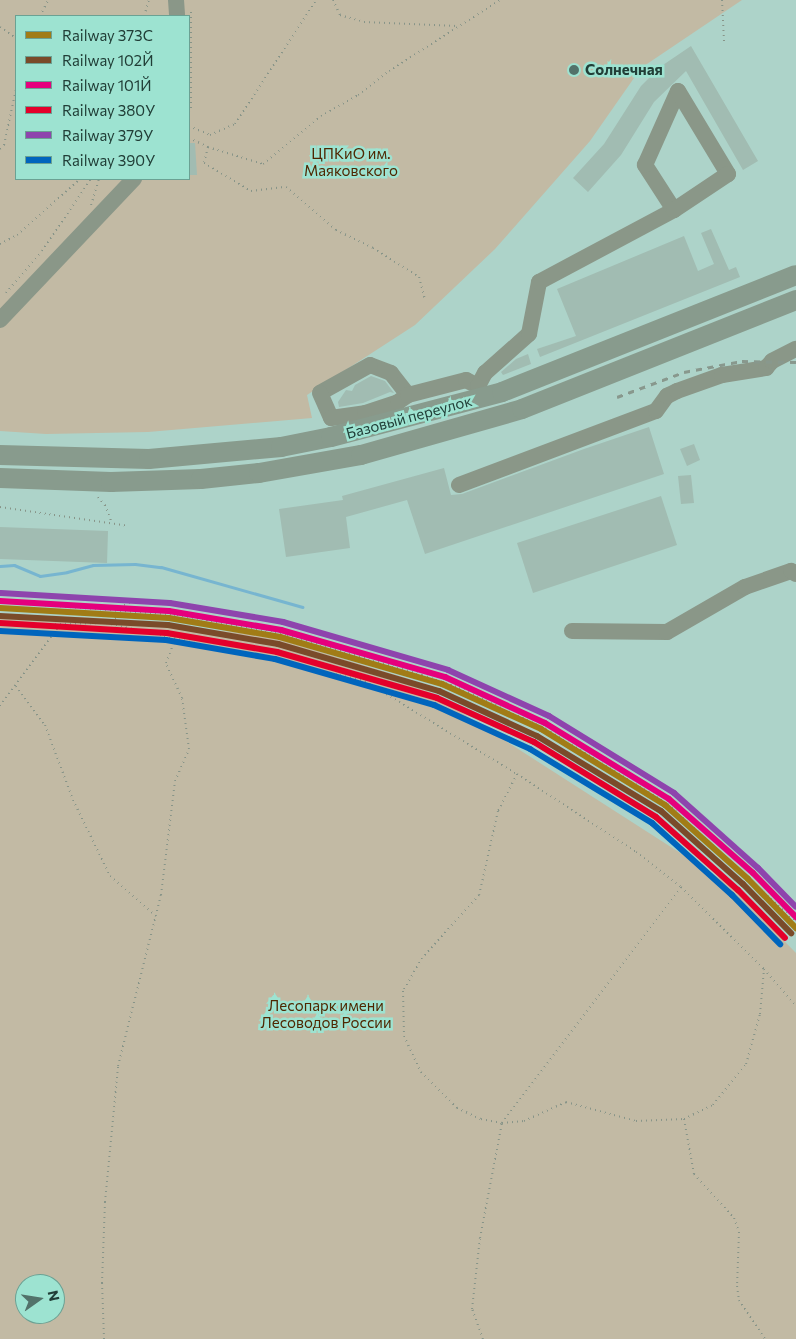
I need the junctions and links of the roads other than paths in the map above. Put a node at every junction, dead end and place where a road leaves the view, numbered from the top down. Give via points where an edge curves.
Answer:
1 (176, 0) edge
2 (184, 12) edge
3 (133, 180) edge
4 (674, 210) junction
5 (796, 274) edge
6 (796, 300) edge
7 (0, 320) edge
8 (796, 349) edge
9 (480, 392) junction
10 (408, 394) junction
11 (0, 455) edge
12 (0, 478) edge
13 (459, 485) dead end
14 (796, 574) edge
15 (572, 632) dead end

1 - 2 street
3 - 7 street
4 - 4 street via 645,165 678,91 728,174
4 - 9 street via 539,282 529,334 485,373
5 - 9 main road, Базовый переулок via 521,384
6 - 12 main road, Базовый переулок via 522,409 361,455 259,473 201,479 111,482
8 - 13 street via 772,361 766,368 722,375 677,391 667,396 656,411
9 - 10 street via 466,380
9 - 11 main road, Базовый переулок via 369,428 281,447 149,459
10 - 10 street via 398,402 365,413 331,418 320,393 370,365 390,373
14 - 15 street via 791,571 745,587 668,632

